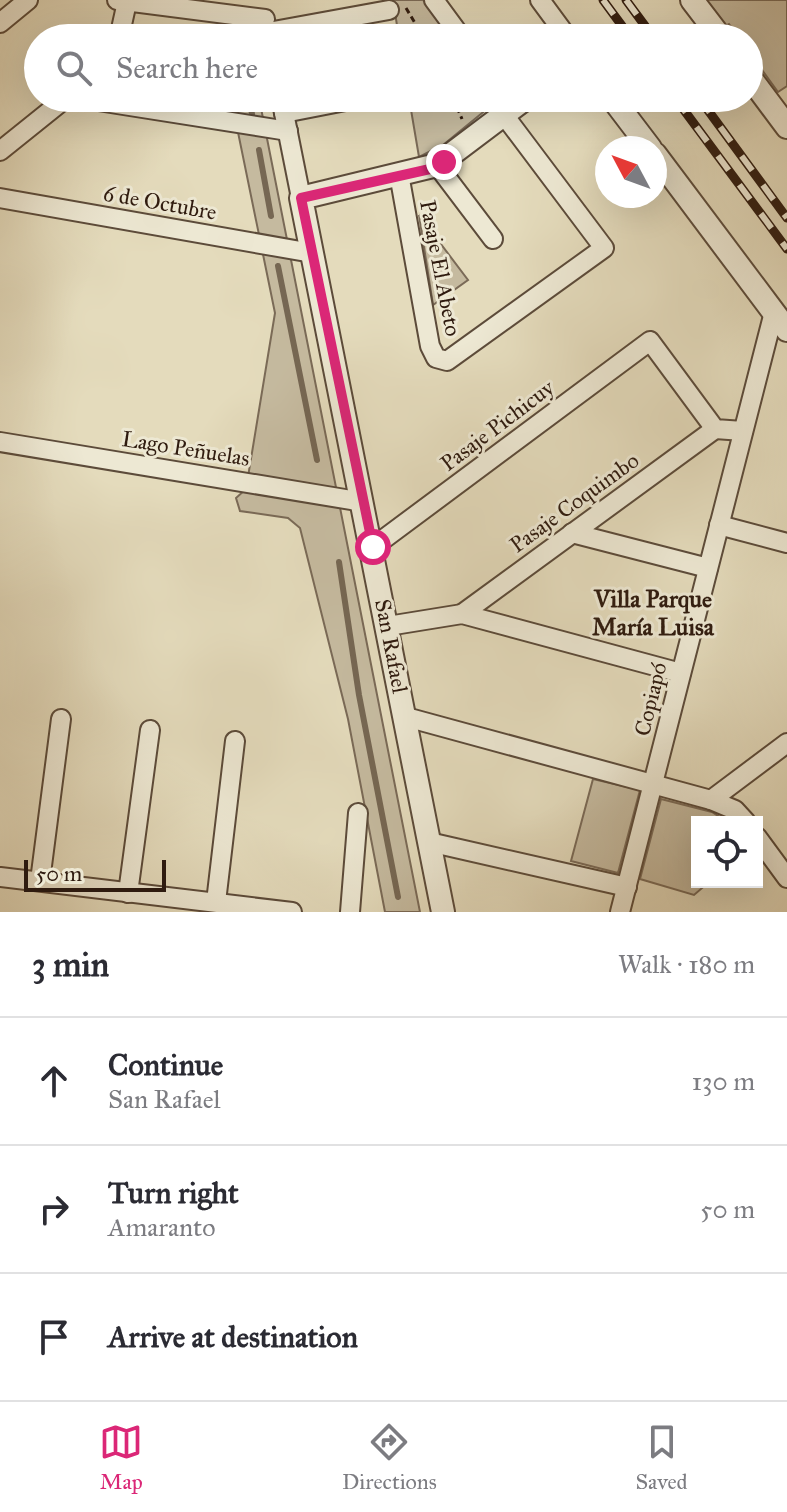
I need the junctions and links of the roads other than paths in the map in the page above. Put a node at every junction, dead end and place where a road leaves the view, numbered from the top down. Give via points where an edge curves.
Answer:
1 (28, 0) edge
2 (434, 0) edge
3 (540, 0) edge
4 (692, 0) edge
5 (122, 1) edge
6 (389, 10) road end
7 (266, 22) edge
8 (0, 23) edge
9 (120, 24) edge
10 (452, 24) edge
11 (558, 24) edge
12 (710, 24) edge
13 (763, 95) edge
14 (49, 112) edge
15 (258, 112) edge
16 (503, 112) edge
17 (517, 112) edge
18 (623, 112) edge
19 (284, 114) edge
20 (787, 127) edge
21 (641, 136) edge
22 (0, 151) edge
23 (437, 165) junction
24 (667, 170) edge
25 (399, 174) junction
26 (0, 198) edge
27 (301, 198) junction
28 (493, 239) dead end
29 (312, 253) junction
30 (780, 321) edge
31 (715, 429) junction
32 (743, 431) junction
33 (0, 442) edge
34 (363, 502) junction
35 (719, 525) junction
36 (572, 533) junction
37 (787, 543) edge
38 (373, 547) junction
39 (708, 568) junction
40 (462, 614) junction
41 (388, 626) junction
42 (681, 673) junction
43 (406, 717) junction
44 (61, 719) dead end
45 (150, 730) dead end
46 (235, 741) dead end
47 (787, 743) edge
48 (653, 784) junction
49 (711, 800) junction
50 (358, 813) dead end
51 (740, 816) edge
52 (429, 842) junction
53 (763, 845) edge
54 (0, 877) edge
55 (787, 878) edge
56 (40, 881) junction
57 (627, 887) junction
58 (128, 893) junction
59 (216, 902) junction
60 (193, 906) edge
61 (292, 912) edge
62 (350, 912) edge
63 (443, 912) edge
64 (620, 912) edge

1 - 8 street
2 - 10 street
3 - 11 street
4 - 12 street
5 - 7 street
5 - 9 street
6 - 7 street
13 - 20 street
14 - 22 street
15 - 19 street
16 - 23 street
17 - 25 street, Pasaje El Abeto via 604,248 447,361 436,358 430,346
18 - 21 street
19 - 27 street, San Rafael
23 - 25 street
23 - 28 street
24 - 30 street
25 - 27 street
26 - 29 street, 6 de Octubre
27 - 29 street, San Rafael
29 - 34 street, San Rafael
30 - 32 street, Copiapó
31 - 32 street
31 - 36 street, Pasaje Coquimbo
31 - 38 street, Pasaje Pichicuy via 650,341
32 - 35 street, Copiapó
33 - 34 street, Lago Peñuelas
34 - 38 street, San Rafael
35 - 37 street
35 - 39 street, Copiapó
36 - 39 street
36 - 40 street, Pasaje Coquimbo
38 - 41 street, San Rafael
39 - 42 street, Copiapó
40 - 41 street
40 - 42 street
41 - 43 street, San Rafael
42 - 48 street, Copiapó
43 - 48 street
43 - 52 street, San Rafael
44 - 56 street
45 - 58 street
46 - 59 street
47 - 49 street
48 - 49 street
48 - 57 street, Copiapó
49 - 51 street
50 - 62 street
52 - 57 street
52 - 63 street, San Rafael
53 - 55 street
54 - 56 street
56 - 58 street
57 - 64 street, Copiapó
58 - 60 street
59 - 60 street
59 - 61 street

